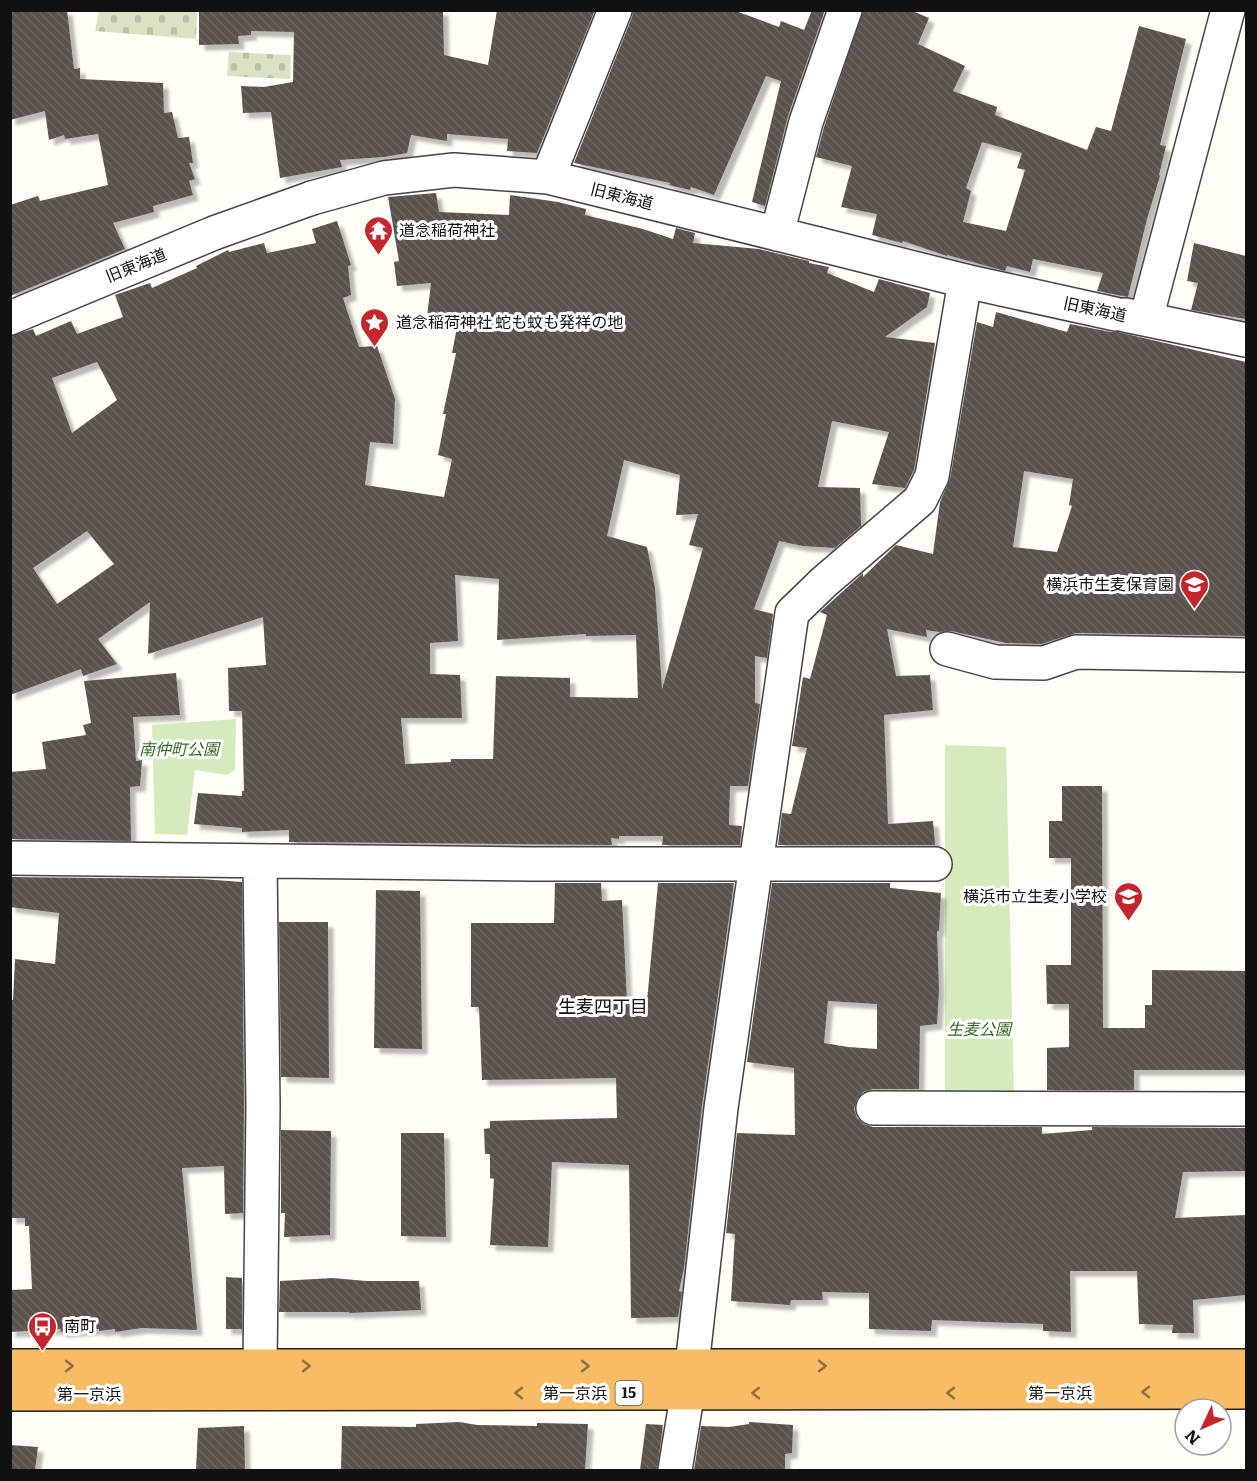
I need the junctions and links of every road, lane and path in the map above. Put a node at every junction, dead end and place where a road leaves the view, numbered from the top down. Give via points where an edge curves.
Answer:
1 (615, 10) edge
2 (845, 10) edge
3 (1228, 10) edge
4 (548, 177) junction
5 (777, 234) junction
6 (965, 281) junction
7 (10, 318) edge
8 (1146, 319) junction
9 (1246, 340) edge
10 (947, 650) dead end
11 (1246, 655) edge
12 (10, 858) edge
13 (260, 861) junction
14 (754, 863) junction
15 (935, 864) dead end
16 (873, 1108) dead end
17 (1246, 1109) edge
18 (10, 1366) edge
19 (260, 1366) junction
20 (1246, 1366) edge
21 (690, 1380) junction
22 (1246, 1392) edge
23 (10, 1394) edge
24 (675, 1470) edge

1 - 4 street
2 - 5 street via 806,122
3 - 8 street
4 - 5 street, 旧東海道
4 - 7 street, 旧東海道 via 454,170 384,178 312,198 214,233
5 - 6 street, 旧東海道
6 - 8 street, 旧東海道
6 - 14 street via 932,476 920,500 792,613
8 - 9 street, 旧東海道
10 - 11 street via 995,662 1044,663 1076,652
12 - 13 street
13 - 14 street
13 - 19 street
14 - 15 street
14 - 21 street via 719,1120
16 - 17 street
18 -> 19 highway, 第一京浜 / 15
19 -> 21 highway, 第一京浜 / 15
21 -> 20 highway, 第一京浜 / 15
22 -> 21 highway, 第一京浜 / 15
21 -> 23 highway, 第一京浜 / 15
21 - 24 street

